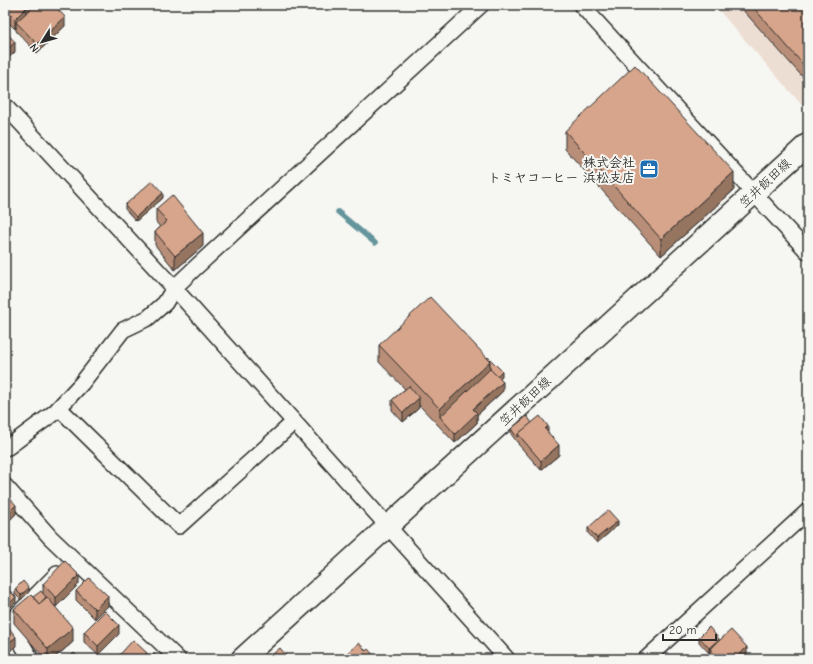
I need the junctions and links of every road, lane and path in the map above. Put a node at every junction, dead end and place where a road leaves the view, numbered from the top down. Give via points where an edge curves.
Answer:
1 (481, 5) edge
2 (581, 5) edge
3 (5, 106) edge
4 (808, 144) edge
5 (754, 193) junction
6 (808, 252) edge
7 (174, 288) junction
8 (60, 408) junction
9 (294, 422) junction
10 (5, 448) edge
11 (5, 486) edge
12 (808, 511) edge
13 (388, 527) junction
14 (72, 558) junction
15 (31, 659) edge
16 (178, 659) edge
17 (242, 659) edge
18 (507, 659) edge
19 (646, 659) edge

1 - 7 street
2 - 5 street
3 - 7 street
4 - 5 main road, 笠井飯田線
5 - 6 street
5 - 13 main road, 笠井飯田線
7 - 8 street via 165,304 148,318 123,330
7 - 9 street
8 - 9 street via 179,526
8 - 10 street
9 - 13 street
11 - 14 street
12 - 19 street
13 - 17 main road, 笠井飯田線
13 - 18 street
14 - 15 street via 8,623
14 - 16 street

